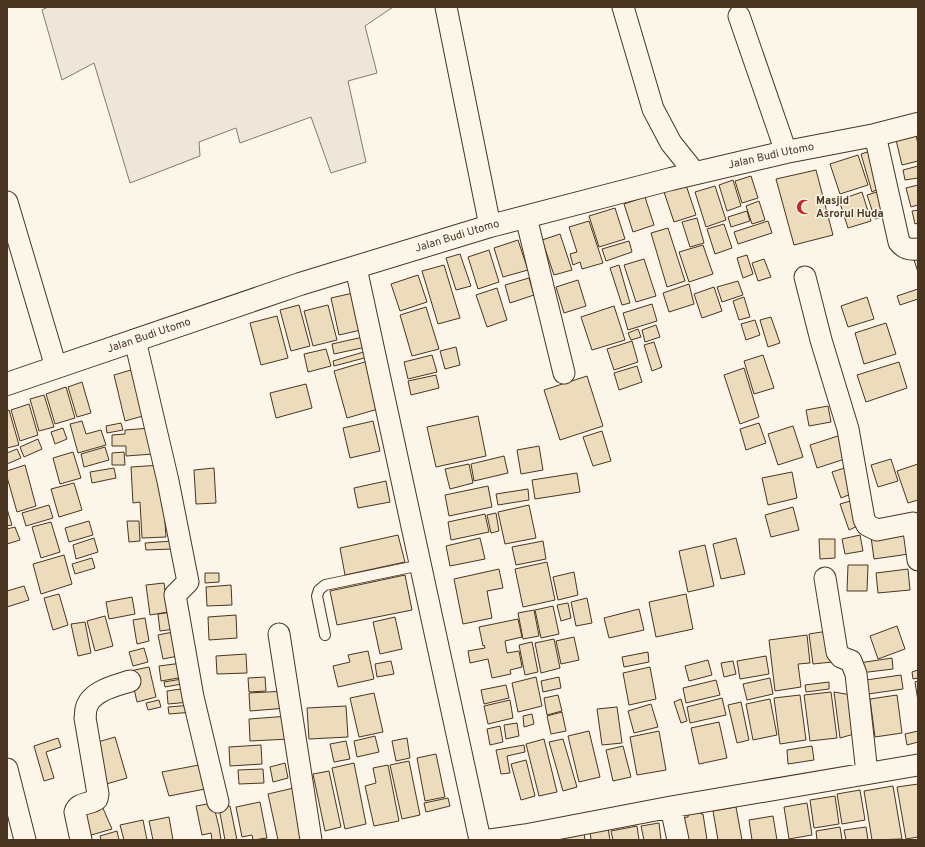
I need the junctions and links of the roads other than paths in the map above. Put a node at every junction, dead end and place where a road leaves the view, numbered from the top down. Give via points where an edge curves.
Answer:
1 (446, 7) edge
2 (623, 7) edge
3 (739, 16) dead end
4 (918, 124) edge
5 (875, 135) junction
6 (786, 152) junction
7 (695, 173) junction
8 (7, 202) edge
9 (526, 217) junction
10 (490, 226) junction
11 (918, 249) edge
12 (356, 268) junction
13 (805, 277) dead end
14 (135, 340) junction
15 (56, 367) junction
16 (564, 373) dead end
17 (7, 384) edge
18 (918, 560) edge
19 (421, 565) junction
20 (825, 578) dead end
21 (279, 634) dead end
22 (325, 635) dead end
23 (130, 681) dead end
24 (918, 765) edge
25 (7, 769) edge
26 (867, 773) junction
27 (218, 802) dead end
28 (671, 807) junction
29 (526, 837) edge
30 (25, 840) edge
31 (81, 840) edge
32 (311, 840) edge
33 (480, 840) edge
34 (490, 840) edge
35 (678, 840) edge

1 - 10 street
2 - 7 street via 653,109 671,142
3 - 6 street
4 - 5 street, Jalan Budi Utomo
5 - 6 street, Jalan Budi Utomo
5 - 11 street via 899,242 908,249
6 - 7 street, Jalan Budi Utomo
7 - 9 street, Jalan Budi Utomo
8 - 15 street
9 - 10 street, Jalan Budi Utomo
9 - 16 street
10 - 12 street, Jalan Budi Utomo
12 - 14 street, Jalan Budi Utomo via 300,284
12 - 19 street
13 - 18 street via 848,429 864,520 867,525 877,530 913,523
14 - 15 street, Jalan Budi Utomo
14 - 27 street via 168,480 188,582 175,595 193,697
15 - 17 street, Jalan Budi Utomo
19 - 22 lane via 325,585 317,596
19 - 33 street
20 - 26 street via 837,652 841,657 852,661 856,674
21 - 32 street
23 - 31 street via 97,694 86,708 85,718 98,794 97,799 80,805 75,812
24 - 26 street
25 - 30 street
26 - 28 street
28 - 29 street
28 - 35 street
29 - 34 street

